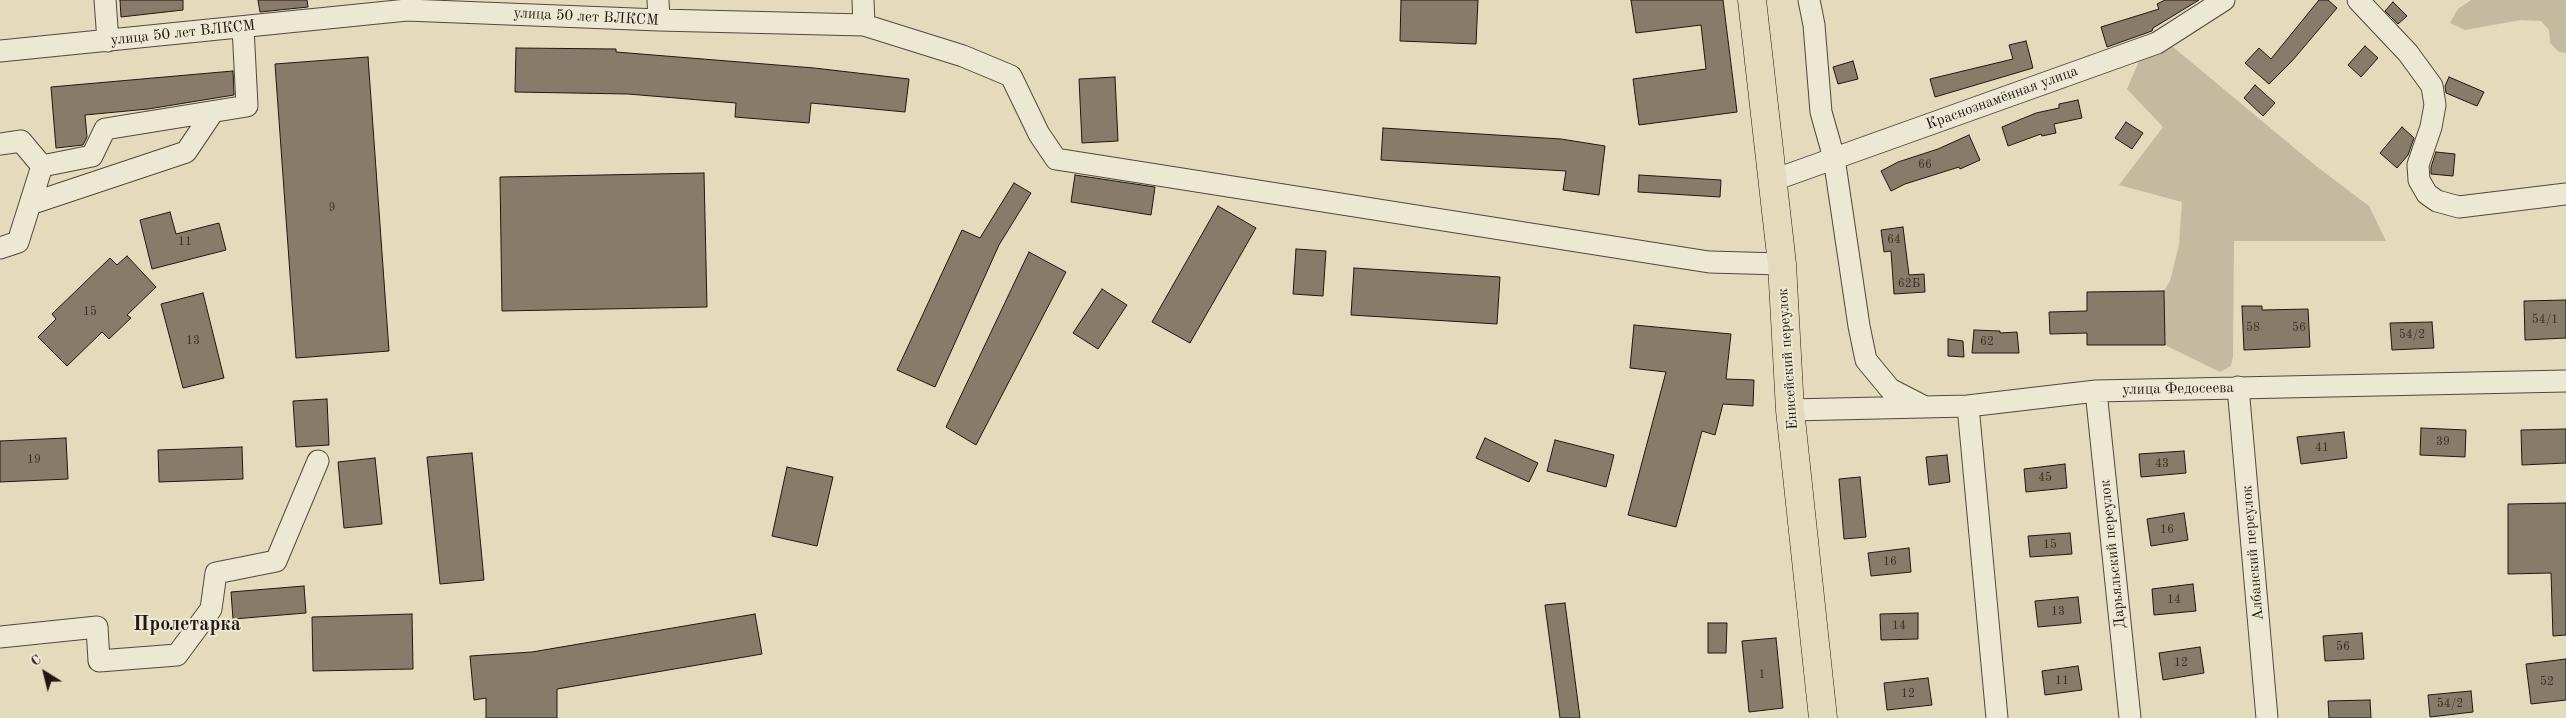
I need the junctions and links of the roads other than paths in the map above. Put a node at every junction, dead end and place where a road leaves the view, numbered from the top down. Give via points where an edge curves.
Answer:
1 (105, 0) edge
2 (864, 0) edge
3 (1752, 0) edge
4 (1808, 0) edge
5 (2224, 0) edge
6 (2358, 0) edge
7 (381, 6) edge
8 (480, 6) edge
9 (658, 10) edge
10 (864, 25) junction
11 (243, 27) junction
12 (108, 41) junction
13 (0, 51) edge
14 (213, 112) junction
15 (0, 144) edge
16 (1834, 158) junction
17 (42, 166) junction
18 (1772, 181) junction
19 (2566, 194) edge
20 (30, 204) junction
21 (0, 248) edge
22 (1782, 264) junction
23 (2566, 381) edge
24 (2238, 387) junction
25 (2096, 391) junction
26 (1968, 406) junction
27 (1925, 407) junction
28 (1790, 410) junction
29 (318, 461) dead end
30 (0, 636) edge
31 (1823, 718) edge
32 (1997, 718) edge
33 (2130, 718) edge
34 (2267, 718) edge

1 - 12 street
2 - 10 street
3 - 18 main road, Енисейский переулок
4 - 16 street via 1814,25 1821,112
5 - 16 street, Краснознамённая улица via 2157,43
6 - 19 street via 2408,53 2432,86 2436,105 2418,165 2419,180 2427,194 2459,207
7 - 8 street, улица 50 лет ВЛКСМ via 407,10
7 - 11 street, улица 50 лет ВЛКСМ
8 - 9 street, улица 50 лет ВЛКСМ
9 - 10 street, улица 50 лет ВЛКСМ
10 - 22 street, улица 50 лет ВЛКСМ via 963,56 1011,76 1039,134 1056,160 1709,262
11 - 12 street, улица 50 лет ВЛКСМ
11 - 14 street via 247,106
12 - 13 street, улица 50 лет ВЛКСМ
14 - 17 street via 106,129 92,156
14 - 20 street via 186,152
15 - 17 street via 21,141
16 - 18 street, Краснознамённая улица
16 - 27 street via 1866,360 1890,389
17 - 20 street
18 - 22 main road, Енисейский переулок
20 - 21 street via 18,242
22 - 28 main road, Енисейский переулок
23 - 24 street, улица Федосеева
24 - 25 street, улица Федосеева
24 - 34 street, Албанский переулок
25 - 26 street, улица Федосеева
25 - 33 street, Дарьяльский переулок
26 - 27 street, улица Федосеева
26 - 32 street
27 - 28 street, улица Федосеева
28 - 31 main road, Енисейский переулок
29 - 30 street via 276,561 216,573 211,609 177,654 99,661 97,627

